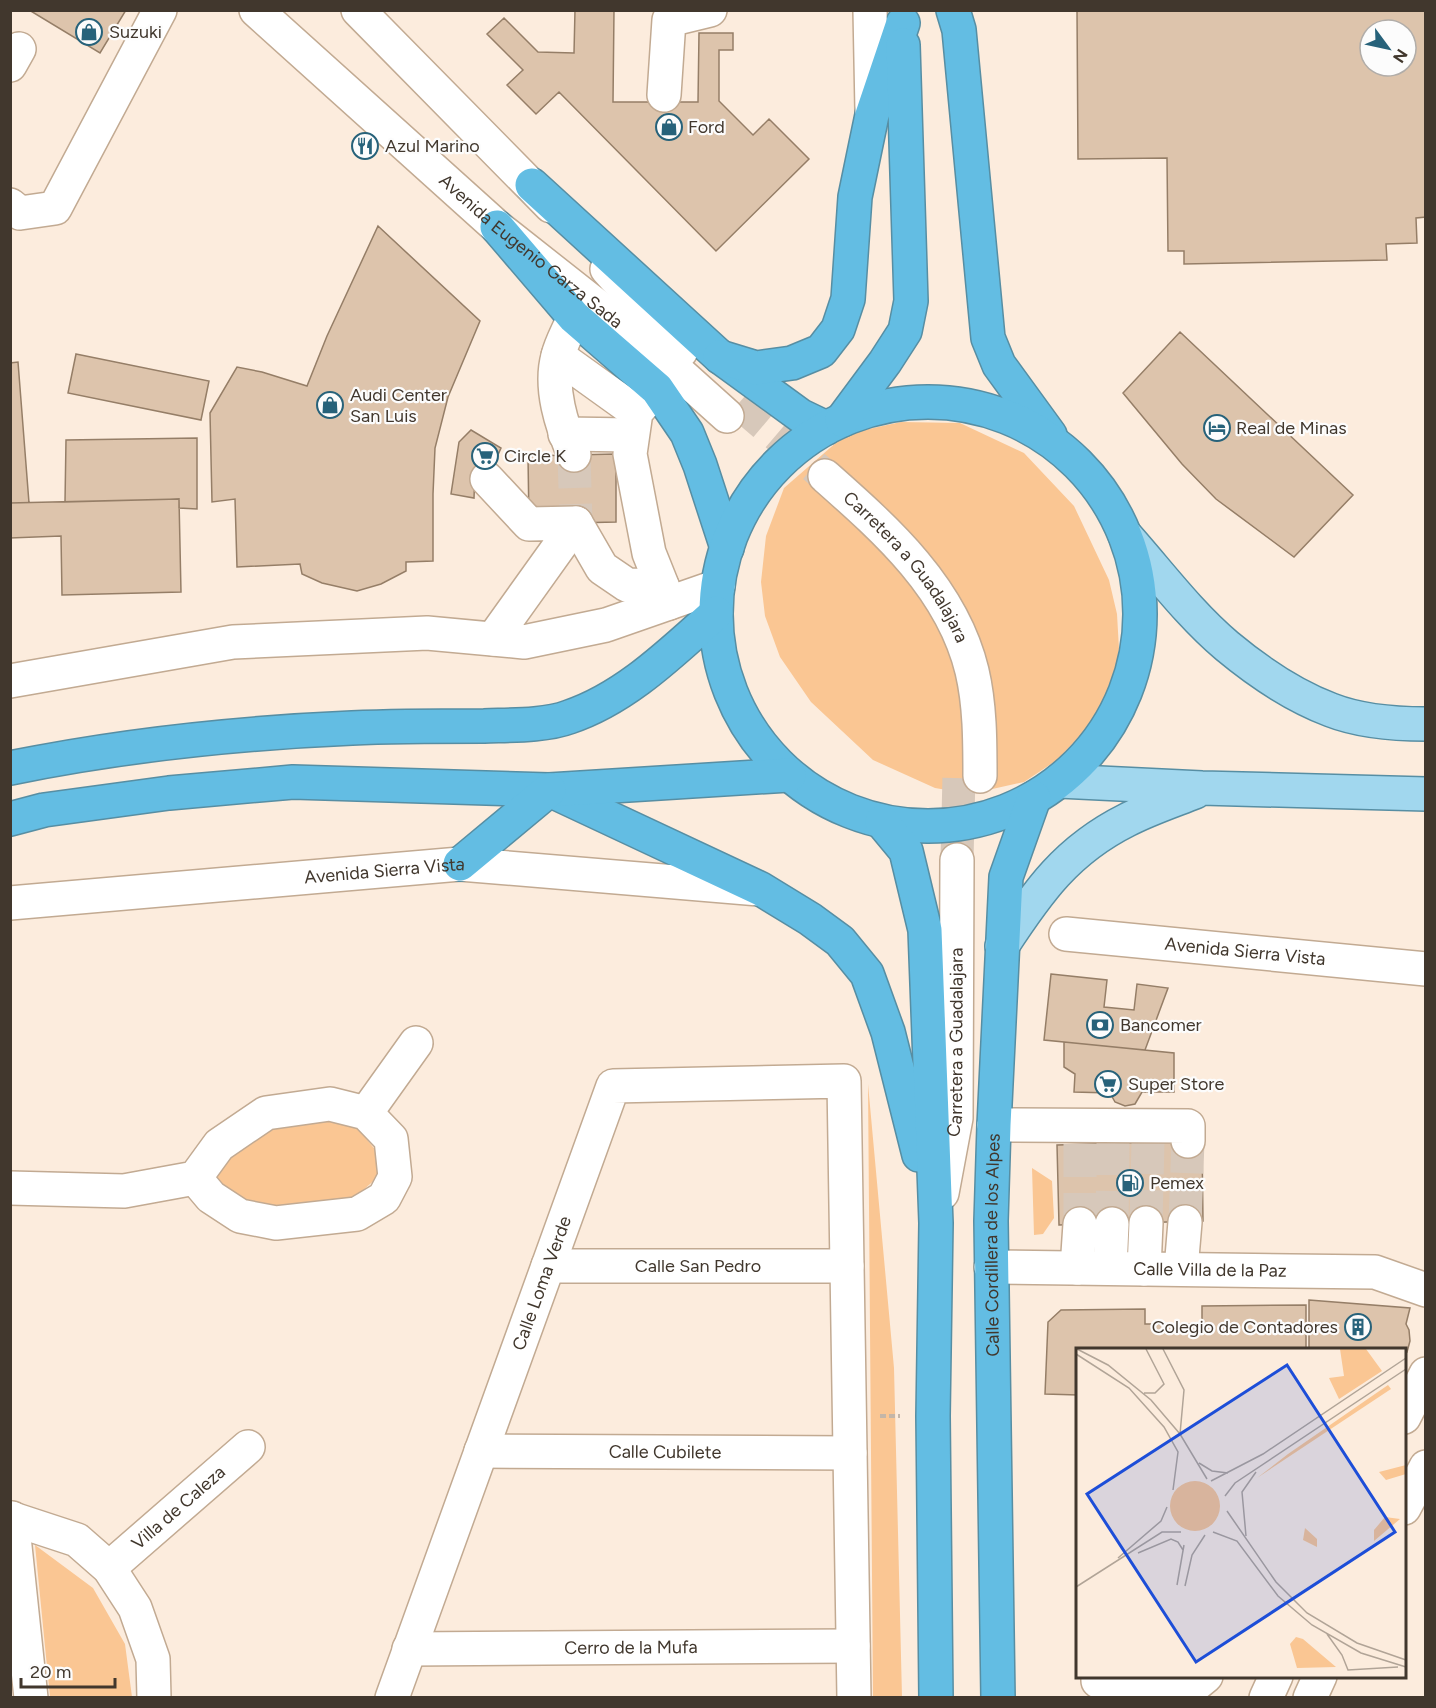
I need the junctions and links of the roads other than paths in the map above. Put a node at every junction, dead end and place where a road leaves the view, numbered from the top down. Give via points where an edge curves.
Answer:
1 (160, 10) edge
2 (256, 10) edge
3 (358, 10) edge
4 (710, 10) edge
5 (870, 10) edge
6 (953, 10) edge
7 (904, 17) edge
8 (664, 95) dead end
9 (872, 115) junction
10 (532, 185) junction
11 (10, 205) edge
12 (497, 227) junction
13 (574, 317) junction
14 (558, 356) junction
15 (720, 357) junction
16 (642, 412) junction
17 (834, 424) junction
18 (1056, 444) junction
19 (488, 479) dead end
20 (819, 483) tunnel mouth
21 (576, 523) junction
22 (1125, 535) junction
23 (727, 548) junction
24 (666, 595) junction
25 (717, 599) junction
26 (493, 639) junction
27 (10, 681) edge
28 (1425, 724) edge
29 (10, 768) edge
30 (789, 775) junction
31 (969, 775) tunnel mouth
32 (1202, 788) junction
33 (1046, 789) junction
34 (549, 790) junction
35 (1425, 794) edge
36 (10, 819) edge
37 (882, 822) junction
38 (460, 864) junction
39 (761, 889) junction
40 (10, 903) edge
41 (1066, 934) dead end
42 (1002, 946) junction
43 (1425, 969) edge
44 (416, 1043) dead end
45 (366, 1113) junction
46 (994, 1125) junction
47 (1188, 1141) dead end
48 (195, 1178) junction
49 (10, 1188) edge
50 (991, 1221) junction
51 (1185, 1222) tunnel mouth
52 (936, 1223) junction
53 (1146, 1223) tunnel mouth
54 (1080, 1224) tunnel mouth
55 (1112, 1224) tunnel mouth
56 (548, 1266) junction
57 (847, 1266) junction
58 (992, 1267) junction
59 (1077, 1268) junction
60 (1110, 1268) junction
61 (1144, 1269) junction
62 (1181, 1269) junction
63 (1425, 1290) edge
64 (1425, 1374) edge
65 (1406, 1413) edge
66 (248, 1447) dead end
67 (481, 1451) junction
68 (850, 1453) junction
69 (1425, 1467) edge
70 (1406, 1504) edge
71 (11, 1518) edge
72 (109, 1568) junction
73 (853, 1646) junction
74 (409, 1649) junction
75 (1098, 1678) edge
76 (1205, 1678) edge
77 (1276, 1678) edge
78 (1320, 1678) edge
79 (31, 1698) edge
80 (154, 1698) edge
81 (392, 1698) edge
82 (854, 1698) edge
83 (936, 1698) edge
84 (998, 1698) edge
85 (1266, 1698) edge
86 (1310, 1698) edge

1 - 11 street via 55,208 20,213
2 - 12 street, Avenida Eugenio Garza Sada
3 - 10 street, Avenida Eugenio Garza Sada
4 - 8 street via 669,20
5 - 9 street
6 - 18 highway via 959,30 988,338 999,365
7 - 9 highway
7 - 17 highway via 911,301 904,331 885,362
9 - 15 highway via 855,197 848,299 838,329 821,351 792,363 756,368
10 - 12 street, Avenida Eugenio Garza Sada via 733,409
10 - 15 highway
12 - 13 highway
13 - 14 street
13 - 16 highway
14 - 16 street
14 - 16 street via 555,384 569,445
15 - 17 highway via 801,416
16 - 23 highway via 687,433
16 - 24 street via 630,454 649,553
17 - 18 highway via 896,404 952,402 1007,416
17 - 23 highway via 783,459 749,500
18 - 22 highway via 1085,470 1108,500
19 - 21 street via 529,524
20 - 31 street, Carretera a Guadalajara via 918,600 934,630 950,674
21 - 24 street via 602,568 627,585
21 - 26 street
22 - 28 main road via 1227,646 1298,695 1333,711 1393,724
22 - 33 highway via 1138,578 1140,624 1133,669 1117,711 1091,749
23 - 25 highway
24 - 25 street
24 - 26 street via 606,625 524,642
25 - 29 highway via 668,656 618,694 568,718 522,725 352,728 198,738
25 - 30 highway via 720,659 735,702 758,741
26 - 27 street via 427,633 233,642
30 - 34 highway
30 - 37 highway via 832,804
32 - 33 main road
32 - 35 main road
32 - 42 main road via 1127,820 1089,843 1061,866
33 - 37 highway via 986,818 934,826
33 - 42 highway, Calle Cordillera de los Alpes via 1006,877
34 - 36 highway via 293,782 169,793 44,810
34 - 38 highway
34 - 39 highway
37 - 52 highway via 906,851 925,930
38 - 39 street, Avenida Sierra Vista
38 - 40 street, Avenida Sierra Vista
39 - 52 highway via 840,941 867,974 888,1032
41 - 43 street, Avenida Sierra Vista
42 - 46 highway, Calle Cordillera de los Alpes
44 - 45 street
45 - 48 street via 330,1104 266,1113 219,1146
45 - 48 street via 391,1139 395,1177 384,1198 357,1214 276,1223 240,1216 211,1197
46 - 47 street via 1080,1135 1148,1134 1188,1126
46 - 50 highway, Calle Cordillera de los Alpes
48 - 49 street via 124,1191
50 - 52 street, Carretera a Guadalajara via 974,1120 966,860 956,1118
50 - 58 highway, Calle Cordillera de los Alpes
51 - 62 street
52 - 83 highway
53 - 61 street
54 - 59 street
55 - 60 street
56 - 57 street, Calle San Pedro
56 - 57 street, Calle Loma Verde via 613,1086 844,1081
56 - 67 street, Calle Loma Verde
57 - 68 street
58 - 59 street, Calle Villa de la Paz
58 - 84 highway, Calle Cordillera de los Alpes
59 - 60 street, Calle Villa de la Paz
60 - 61 street, Calle Villa de la Paz
61 - 62 street, Calle Villa de la Paz
62 - 63 street, Calle Villa de la Paz via 1375,1272
64 - 65 street
66 - 72 street, Villa de Caleza
67 - 68 street, Calle Cubilete
67 - 74 street, Calle Loma Verde
68 - 73 street
69 - 70 street
71 - 72 street via 77,1540
71 - 79 street
72 - 80 street via 135,1608 153,1659
73 - 74 street, Cerro de la Mufa
73 - 82 street
74 - 81 street, Calle Loma Verde
75 - 76 street via 1098,1682 1195,1685
77 - 85 street
78 - 86 street

